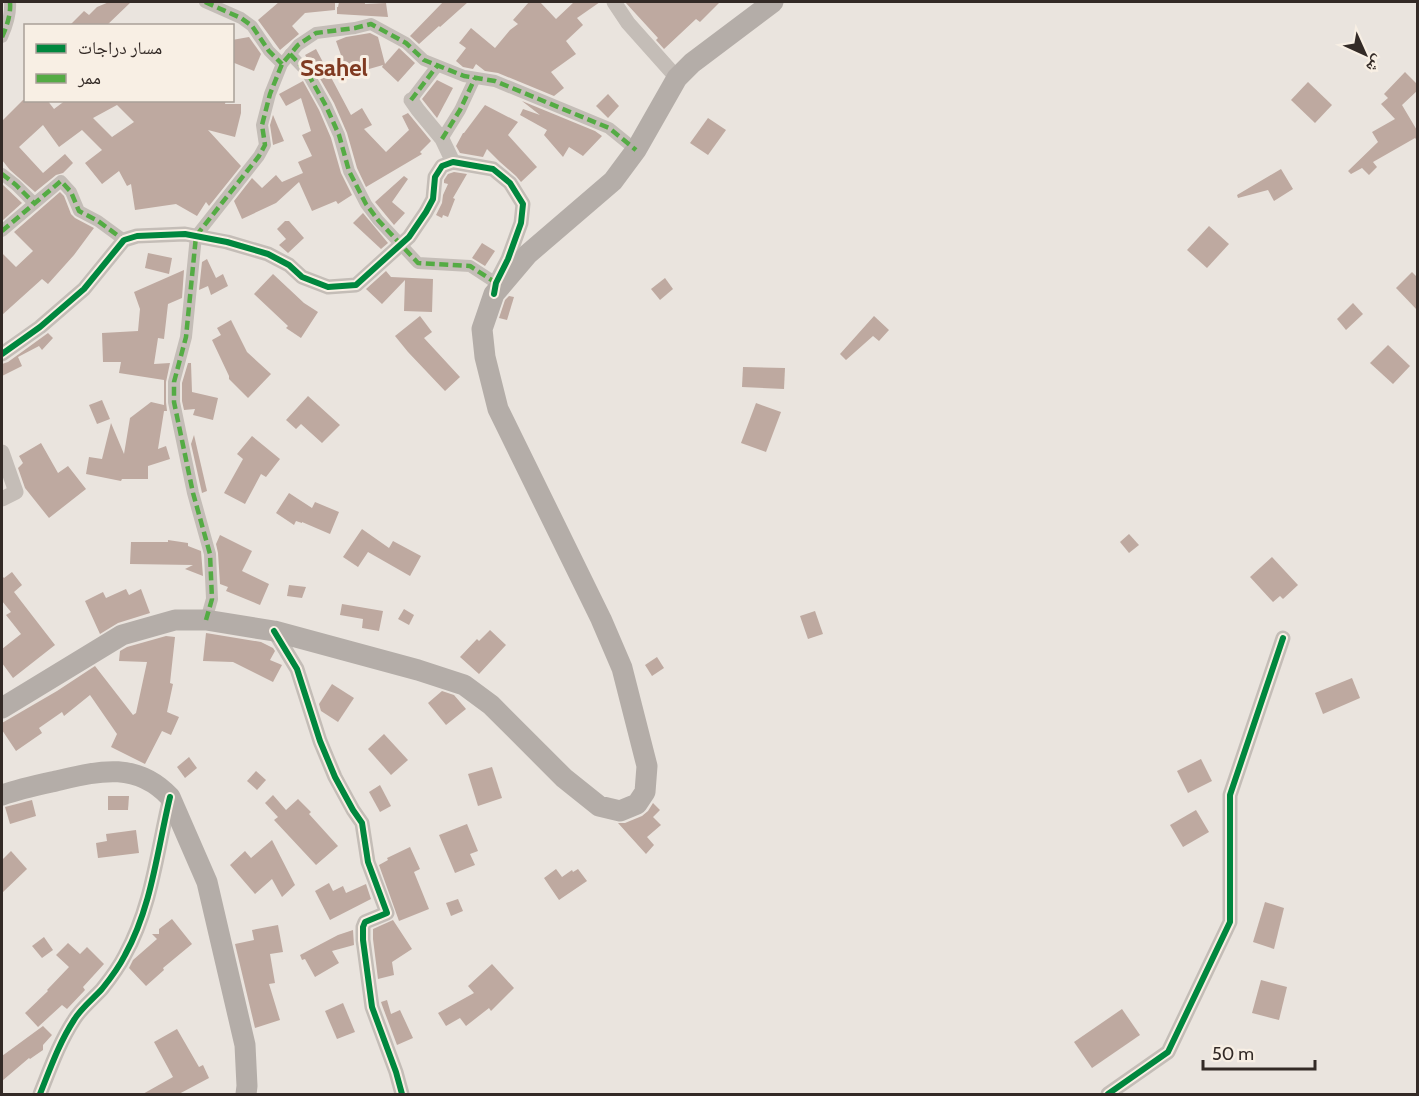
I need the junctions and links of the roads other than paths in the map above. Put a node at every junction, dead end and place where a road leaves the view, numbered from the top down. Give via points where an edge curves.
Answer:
1 (10, 2) edge
2 (205, 2) edge
3 (614, 2) edge
4 (773, 2) edge
5 (2, 37) edge
6 (286, 59) junction
7 (437, 66) junction
8 (475, 78) junction
9 (677, 78) junction
10 (411, 100) joint
11 (442, 139) junction
12 (636, 150) junction
13 (453, 162) junction
14 (2, 176) edge
15 (34, 203) junction
16 (2, 231) edge
17 (196, 236) junction
18 (124, 240) junction
19 (400, 245) junction
20 (495, 289) junction
21 (2, 354) edge
22 (2, 452) edge
23 (2, 500) edge
24 (206, 620) junction
25 (274, 631) junction
26 (1283, 638) dead end
27 (2, 708) edge
28 (2, 795) edge
29 (170, 797) junction
30 (251, 1092) edge
31 (40, 1095) edge
32 (402, 1095) edge
33 (1108, 1095) edge

1 - 5 street
2 - 6 street via 241,18 252,26 269,51
3 - 9 street
4 - 9 main road
6 - 7 street via 316,33 371,24
6 - 17 street via 270,94 262,125 265,145
6 - 19 street via 307,72 339,135 349,171 366,204
7 - 8 street
7 - 10 street
8 - 11 street
8 - 12 street via 495,81 609,128
9 - 12 main road
10 - 11 street
11 - 13 street
12 - 20 main road via 613,181 528,254
13 - 19 street via 442,166 435,177 433,199
13 - 20 street via 493,169 510,183 523,204 521,223
14 - 15 street
15 - 16 street
15 - 18 street via 61,181 79,211
17 - 18 street via 137,236
17 - 19 street via 268,254 302,277 328,287 356,285
17 - 24 street via 186,338 174,382 174,402 210,554 212,599
18 - 21 street via 84,289
19 - 20 street via 418,263 470,266
20 - 25 main road via 482,329 498,409 622,668 647,766 645,792 637,804 620,811 599,806 564,778 491,705 464,685
22 - 23 street via 16,492
24 - 25 main road
24 - 27 main road via 175,620 122,634
25 - 32 street via 297,669 335,777 362,823 368,862 387,913 365,922 363,940 372,1007
26 - 33 street via 1230,795 1230,922 1168,1052
28 - 29 main road via 113,771 153,782
29 - 30 main road via 207,882 245,1045
29 - 31 street via 141,920 125,956 75,1018 58,1048

